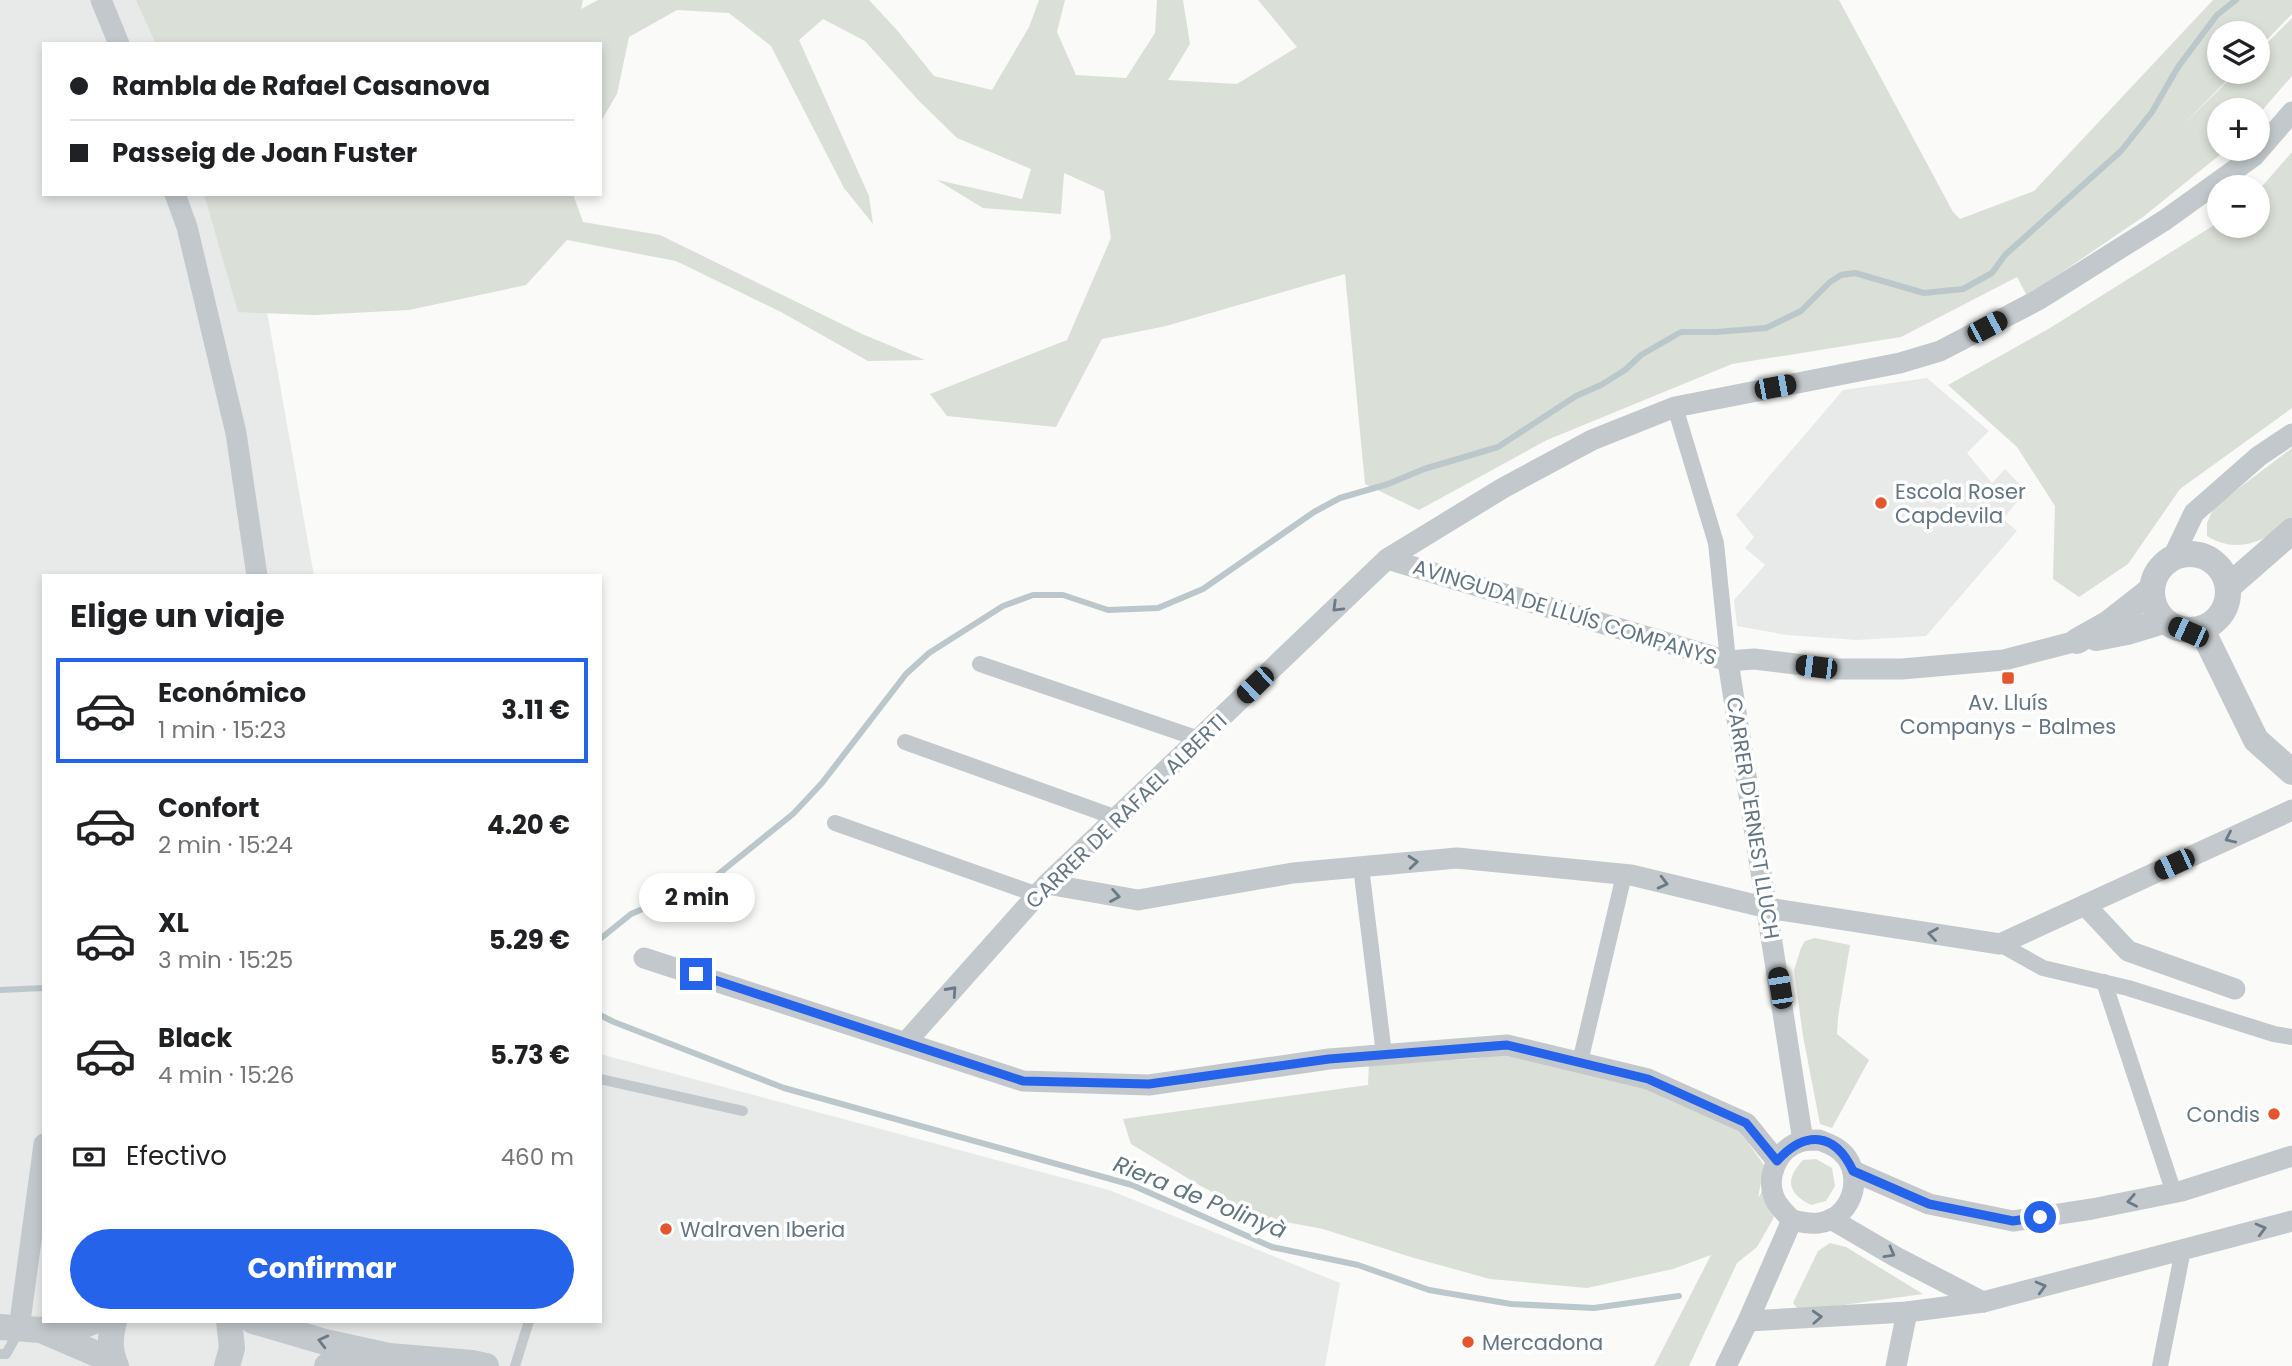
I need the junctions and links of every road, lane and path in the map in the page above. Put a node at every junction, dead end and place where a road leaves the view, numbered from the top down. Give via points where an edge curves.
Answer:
1 (101, 0) edge
2 (118, 42) edge
3 (2292, 112) edge
4 (176, 196) edge
5 (1675, 407) junction
6 (2292, 434) edge
7 (2292, 531) edge
8 (2268, 551) junction
9 (2173, 557) junction
10 (1387, 559) junction
11 (2213, 561) junction
12 (257, 574) edge
13 (2228, 587) junction
14 (2151, 590) junction
15 (2163, 621) junction
16 (2202, 629) junction
17 (2077, 641) junction
18 (1728, 661) junction
19 (980, 664) dead end
20 (1199, 739) junction
21 (905, 742) dead end
22 (2292, 772) edge
23 (2292, 810) edge
24 (1117, 818) junction
25 (835, 823) dead end
26 (1361, 867) junction
27 (1624, 874) junction
28 (1043, 890) junction
29 (2085, 905) junction
30 (1768, 908) junction
31 (2000, 944) junction
32 (644, 958) dead end
33 (2104, 982) junction
34 (2235, 989) dead end
35 (2292, 1037) edge
36 (906, 1042) junction
37 (1384, 1054) junction
38 (1580, 1062) junction
39 (602, 1079) edge
40 (743, 1111) dead end
41 (1803, 1141) junction
42 (42, 1156) edge
43 (2292, 1156) edge
44 (1777, 1161) junction
45 (1853, 1171) junction
46 (2174, 1193) junction
47 (1831, 1219) junction
48 (1792, 1220) junction
49 (2292, 1221) edge
50 (2183, 1250) junction
51 (1983, 1302) junction
52 (1907, 1312) junction
53 (1748, 1321) junction
54 (89, 1323) edge
55 (113, 1323) edge
56 (229, 1323) edge
57 (260, 1323) edge
58 (528, 1323) edge
59 (13, 1326) edge
60 (0, 1354) edge
61 (389, 1356) junction
62 (115, 1363) edge
63 (227, 1366) edge
64 (327, 1366) edge
65 (486, 1366) edge
66 (515, 1366) edge
67 (1726, 1366) edge
68 (1896, 1366) edge
69 (2160, 1366) edge

1 - 2 street
3 - 5 street, CARRER DE RAFAEL ALBERTI via 2254,156 2165,220 2038,300 1940,351
4 - 12 street via 236,433
5 - 10 street, CARRER DE RAFAEL ALBERTI via 1592,440
5 - 18 street via 1716,543
6 - 9 street via 2259,456 2194,513
7 - 8 street
8 - 11 street
8 - 13 street
9 - 11 street via 2194,554
9 - 14 street via 2160,567
10 - 18 street, AVINGUDA DE LLUÍS COMPANYS
10 -> 20 street, CARRER DE RAFAEL ALBERTI
11 - 13 street via 2224,573
13 - 16 street via 2224,611
14 - 15 street via 2153,606
14 - 17 street
15 - 16 street via 2188,632
15 - 17 street
16 - 22 street via 2256,740
17 - 18 street, AVINGUDA DE LLUÍS COMPANYS via 2004,660 1902,669
18 - 30 street, CARRER D'ERNEST LLUCH
19 - 20 street
20 - 24 street, CARRER DE RAFAEL ALBERTI
21 - 24 street
23 -> 29 street
24 - 28 street, CARRER DE RAFAEL ALBERTI
25 - 28 street
26 -> 27 street via 1457,858
28 -> 26 street via 1138,900 1293,873
26 - 37 street
27 -> 30 street
27 - 38 street
36 -> 28 street, CARRER DE RAFAEL ALBERTI
29 - 31 street
29 - 34 street via 2128,951
31 -> 30 street
30 - 41 street, CARRER D'ERNEST LLUCH
31 - 33 street via 2043,968
32 - 36 street
33 - 35 street
33 - 46 street
36 - 37 street via 1023,1081 1149,1084
37 - 38 street via 1507,1045
38 - 44 street via 1648,1079 1746,1123
39 - 40 lane
41 - 44 street
41 - 45 street via 1836,1146
42 - 59 street
43 - 46 street
44 - 48 street via 1772,1189
46 -> 45 street via 2013,1221 1929,1204
45 - 47 street via 1853,1195 1846,1208
47 - 48 street via 1819,1223
47 -> 51 street
48 - 53 street
50 -> 49 street
51 -> 50 street
50 - 69 street
51 - 52 street
53 -> 52 street
52 - 68 street
53 - 67 street
54 - 59 street
55 - 62 street via 110,1336
56 - 63 street via 232,1348
61 -> 57 street
58 - 66 lane
59 - 60 lane via 6,1354
59 - 62 street
61 - 64 street
61 - 65 street

